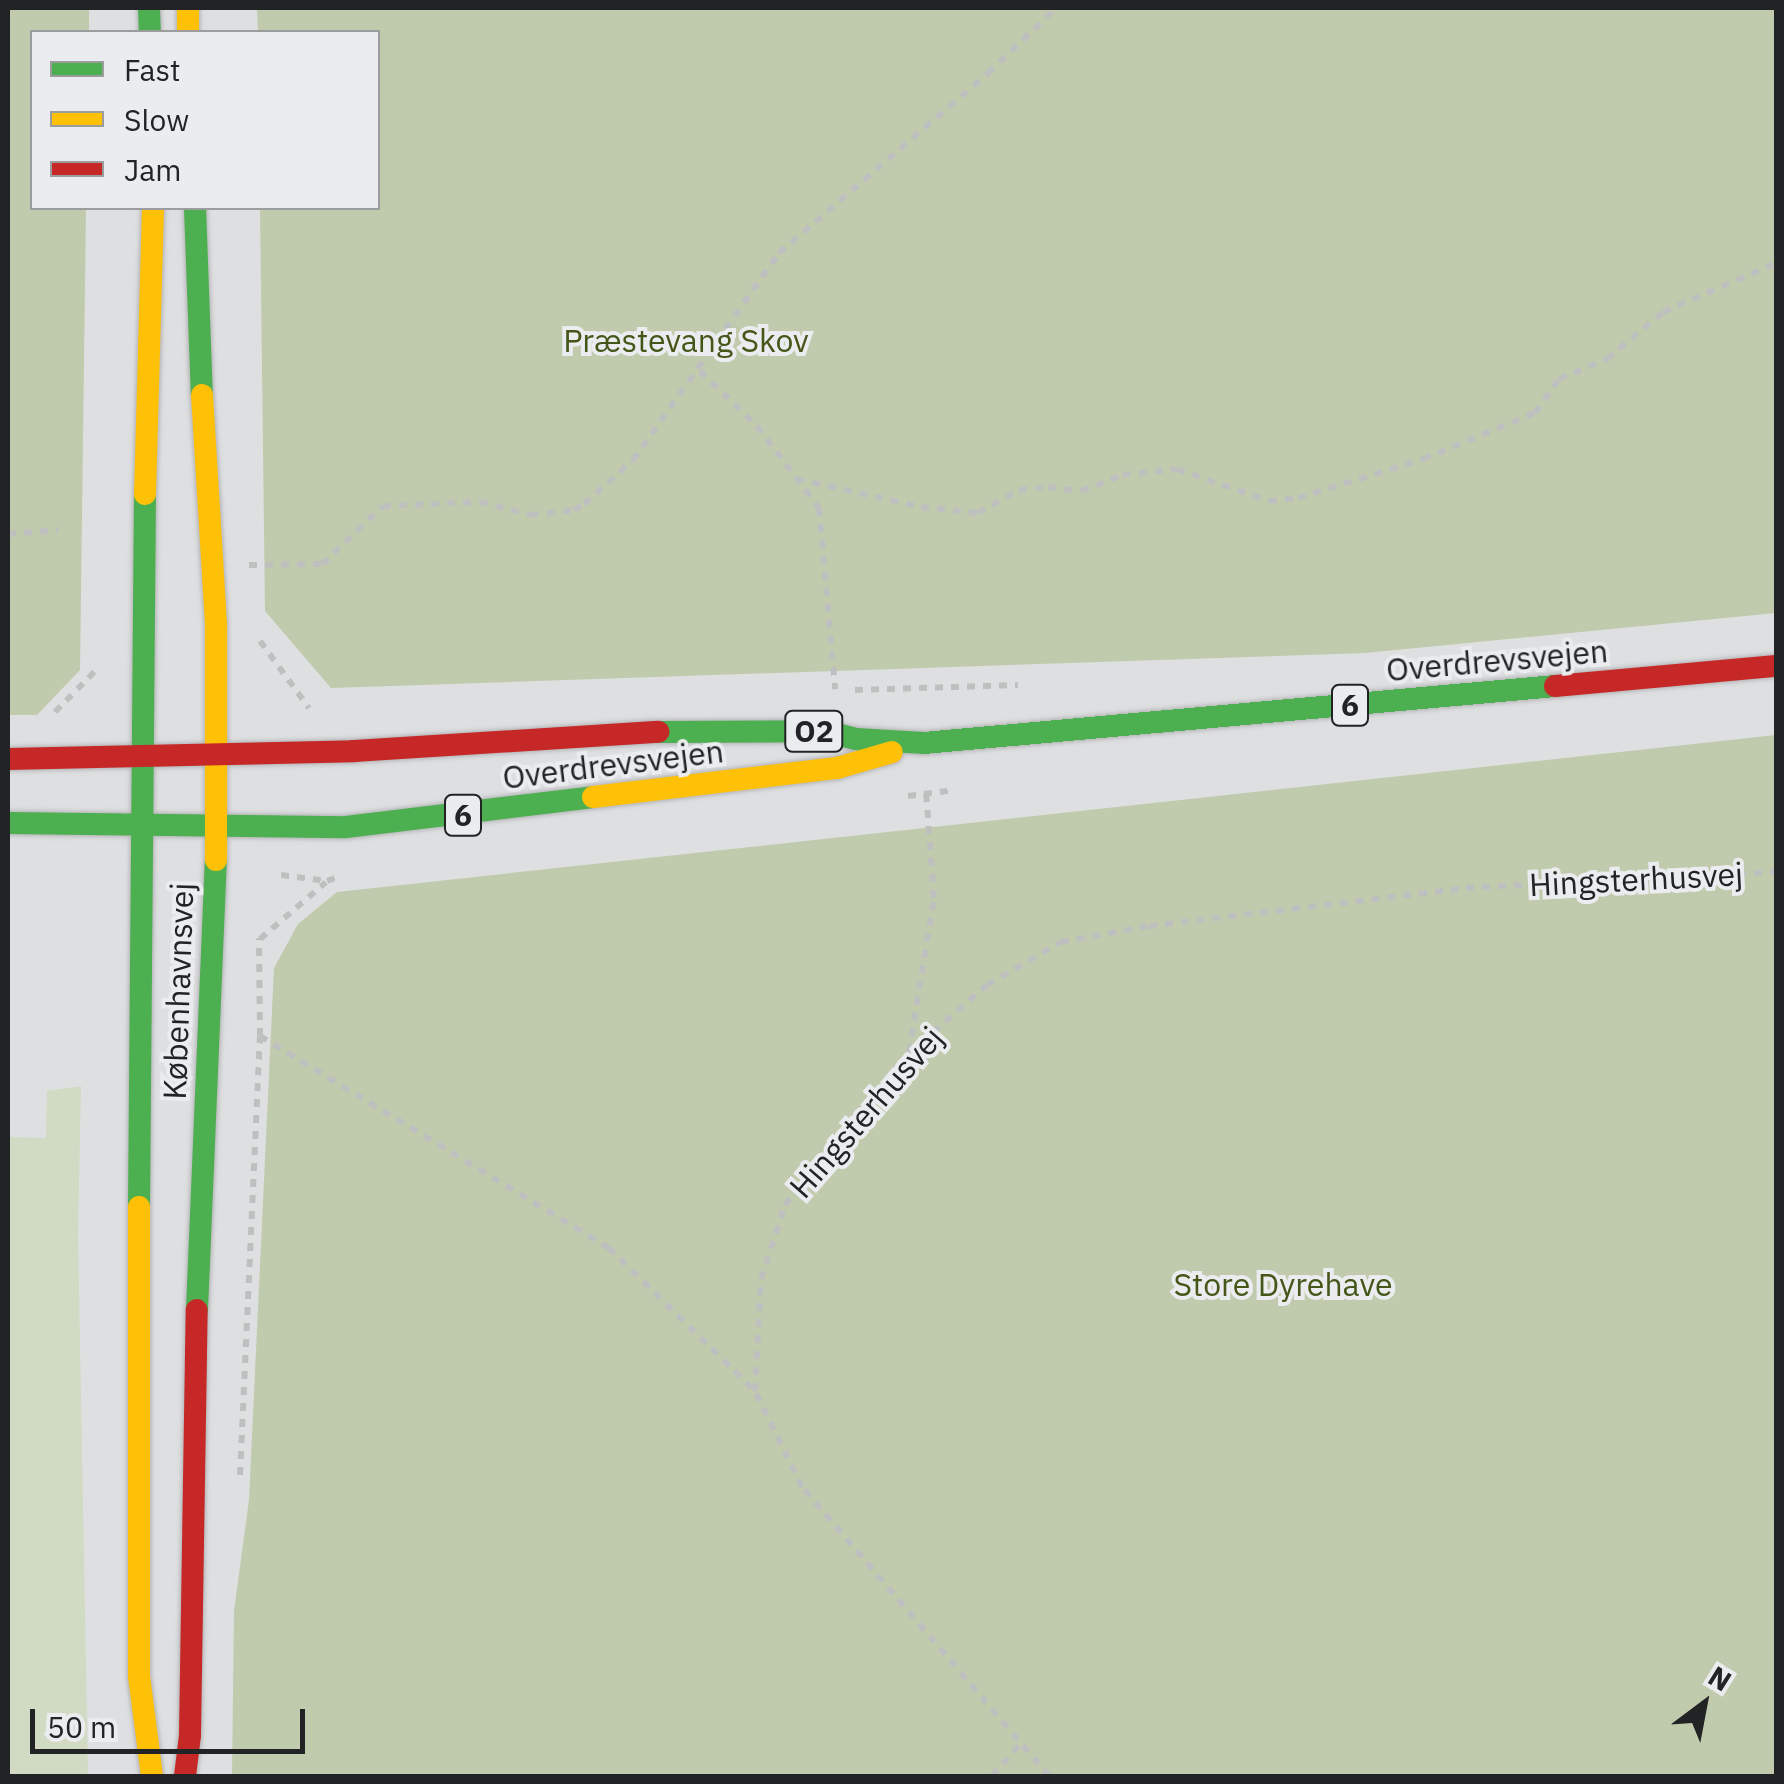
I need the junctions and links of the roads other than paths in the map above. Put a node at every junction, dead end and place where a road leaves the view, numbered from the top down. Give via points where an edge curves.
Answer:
1 (154, 210) edge
2 (194, 210) edge
3 (1776, 666) edge
4 (702, 730) joint
5 (924, 744) junction
6 (217, 754) junction
7 (141, 755) junction
8 (8, 759) edge
9 (8, 822) edge
10 (141, 826) junction
11 (217, 826) junction
12 (152, 1776) edge
13 (185, 1776) edge

1 - 7 main road, Københavnsvej
2 - 6 main road, Københavnsvej
3 - 5 main road, Overdrevsvejen / 6
4 - 5 main road, Overdrevsvejen / O2 via 824,731
4 - 6 main road, Overdrevsvejen / 6
5 - 11 main road, Overdrevsvejen / 6 via 836,768 498,812 346,826
6 - 7 main road, Overdrevsvejen
6 - 11 main road, Københavnsvej
7 - 8 main road, Overdrevsvejen
7 - 10 main road, Københavnsvej
9 - 10 main road, Overdrevsvejen / 6
10 - 11 main road, Overdrevsvejen / 6
10 - 12 main road, Københavnsvej via 139,1676
11 - 13 main road, Københavnsvej

